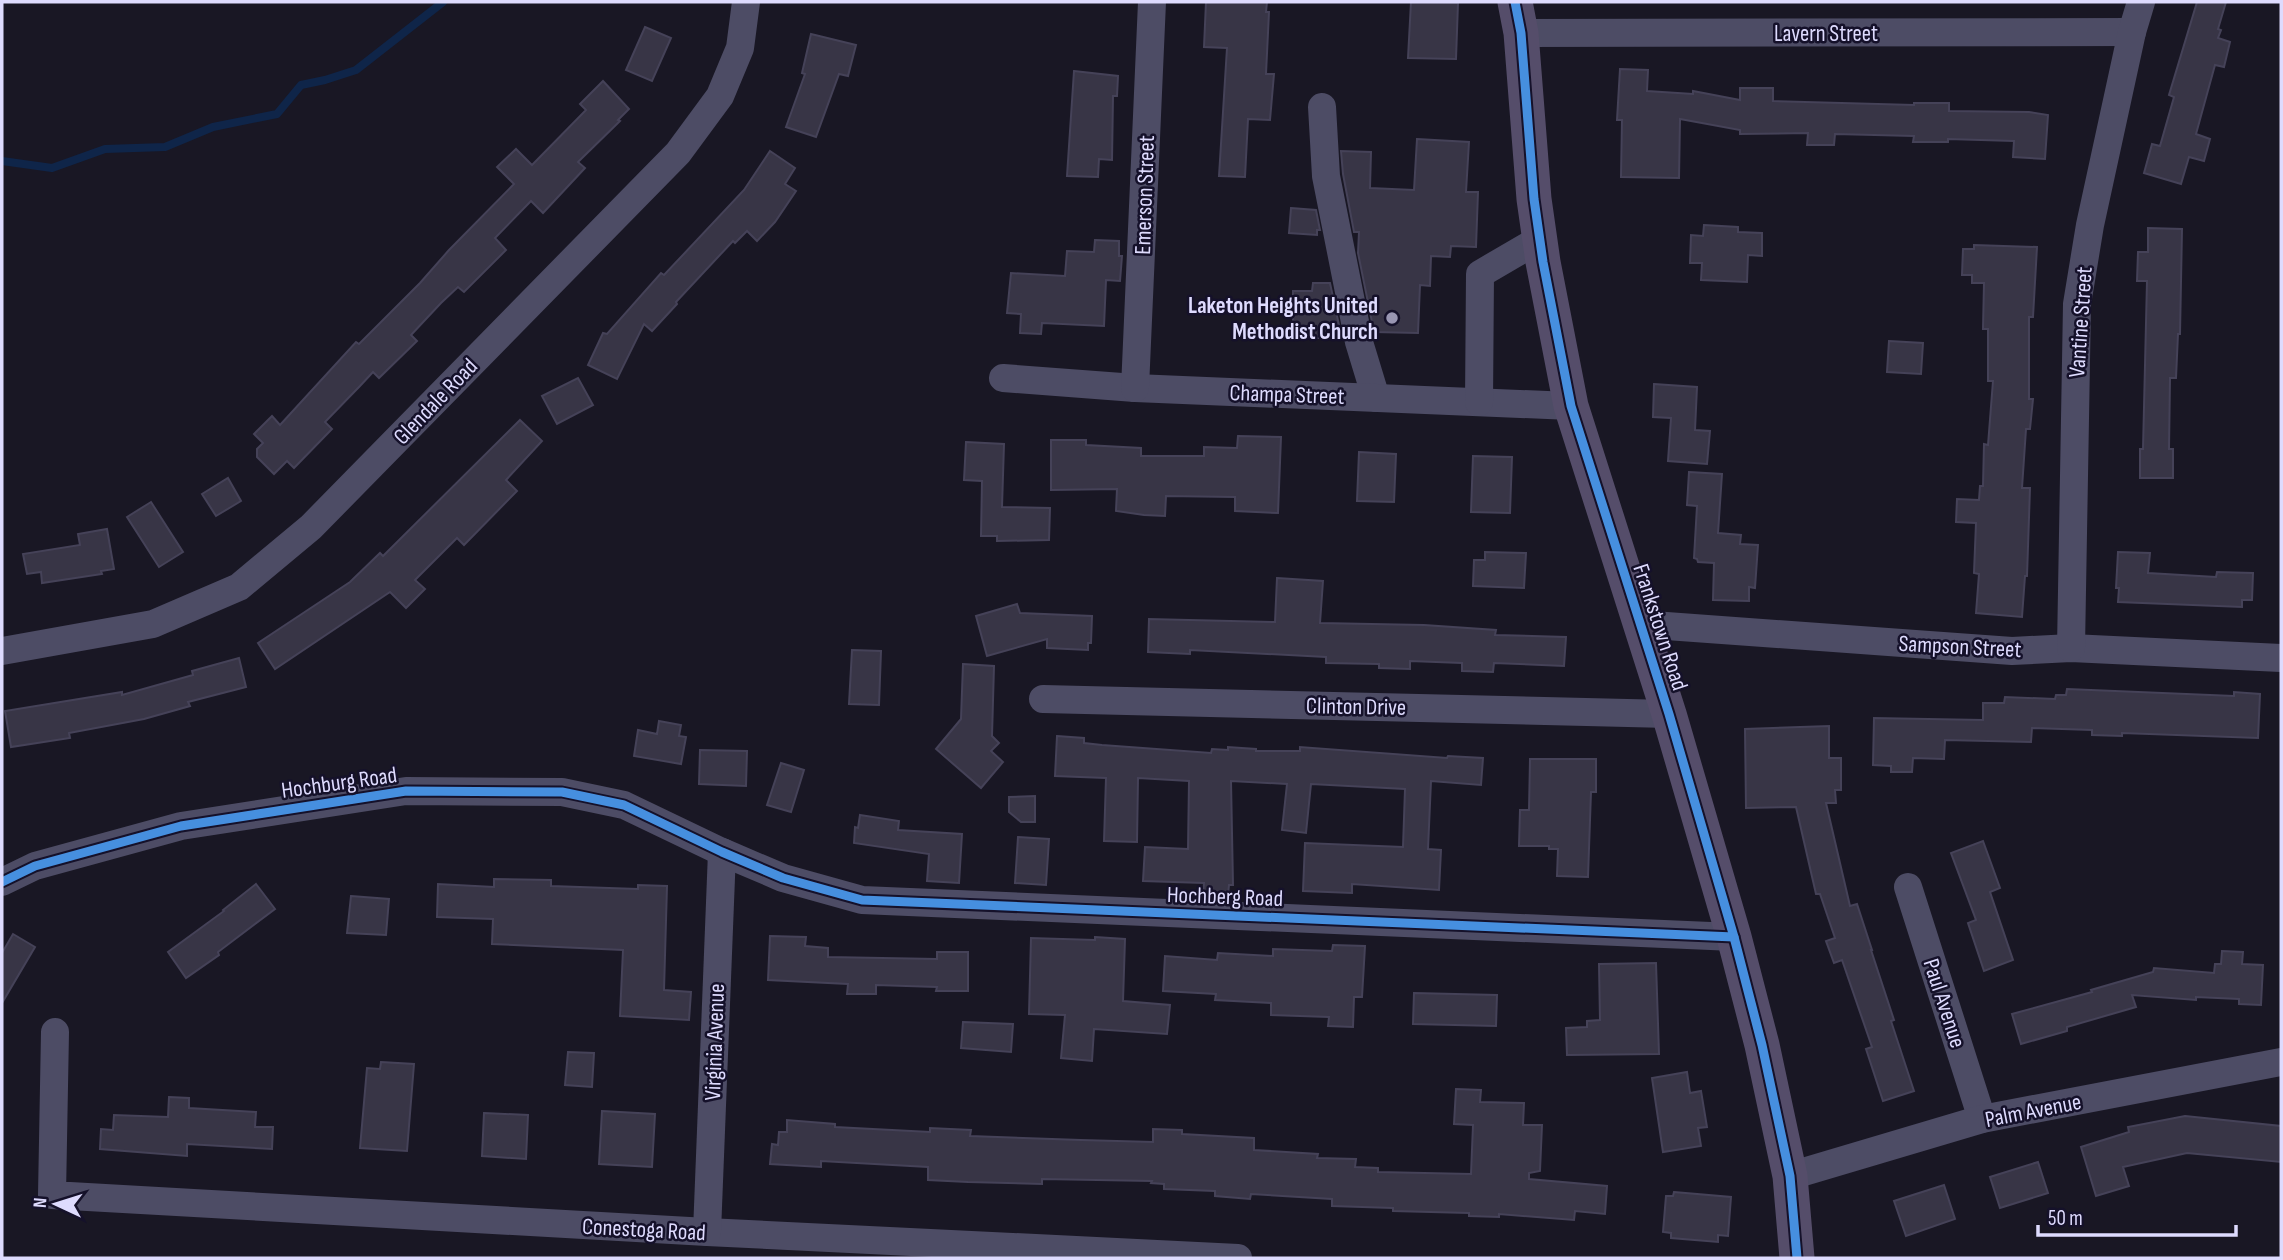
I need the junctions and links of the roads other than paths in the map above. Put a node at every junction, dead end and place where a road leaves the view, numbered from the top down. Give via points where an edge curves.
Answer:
1 (746, 2) edge
2 (1152, 2) edge
3 (2141, 2) edge
4 (1518, 18) edge
5 (2132, 32) junction
6 (1322, 107) dead end
7 (1540, 239) junction
8 (1003, 378) dead end
9 (1135, 388) junction
10 (1376, 398) junction
11 (1479, 402) junction
12 (1571, 406) junction
13 (1639, 624) junction
14 (2071, 648) junction
15 (2, 651) edge
16 (2281, 658) edge
17 (1043, 698) dead end
18 (1669, 714) junction
19 (722, 852) junction
20 (2, 883) edge
21 (1908, 887) dead end
22 (1734, 937) junction
23 (55, 1032) dead end
24 (2281, 1062) edge
25 (1982, 1119) junction
26 (1790, 1176) junction
27 (706, 1232) junction
28 (1238, 1258) edge
29 (1797, 1258) edge

1 - 15 street, Glendale Road via 740,48 720,96 678,153 311,527 239,587 153,624
2 - 9 street, Emerson Street
3 - 5 street, Vantine Street
4 - 5 street, Lavern Street
4 - 7 main road, Frankstown Road
5 - 14 street, Vantine Street via 2077,304
6 - 10 street via 1326,176 1359,342
7 - 11 street via 1480,274
7 - 12 main road, Frankstown Road
8 - 9 street, Champa Street
9 - 10 street, Champa Street
10 - 11 street, Champa Street
11 - 12 street, Champa Street
12 - 13 main road, Frankstown Road
13 - 14 street, Sampson Street via 2012,651
13 - 18 main road, Frankstown Road
14 - 16 street, Sampson Street
17 - 18 street, Clinton Drive
18 - 22 main road, Frankstown Road
19 - 20 street, Hochburg Road via 624,805 562,792 405,791 181,826 35,866
19 - 22 street, Hochberg Road via 783,878 862,900
19 - 27 street, Virginia Avenue
21 - 25 street, Paul Avenue
22 - 26 main road, Frankstown Road
23 - 27 street, Conestoga Road via 52,1195
24 - 25 street, Palm Avenue
25 - 26 street, Palm Avenue
26 - 29 main road, Frankstown Road
27 - 28 street, Conestoga Road

